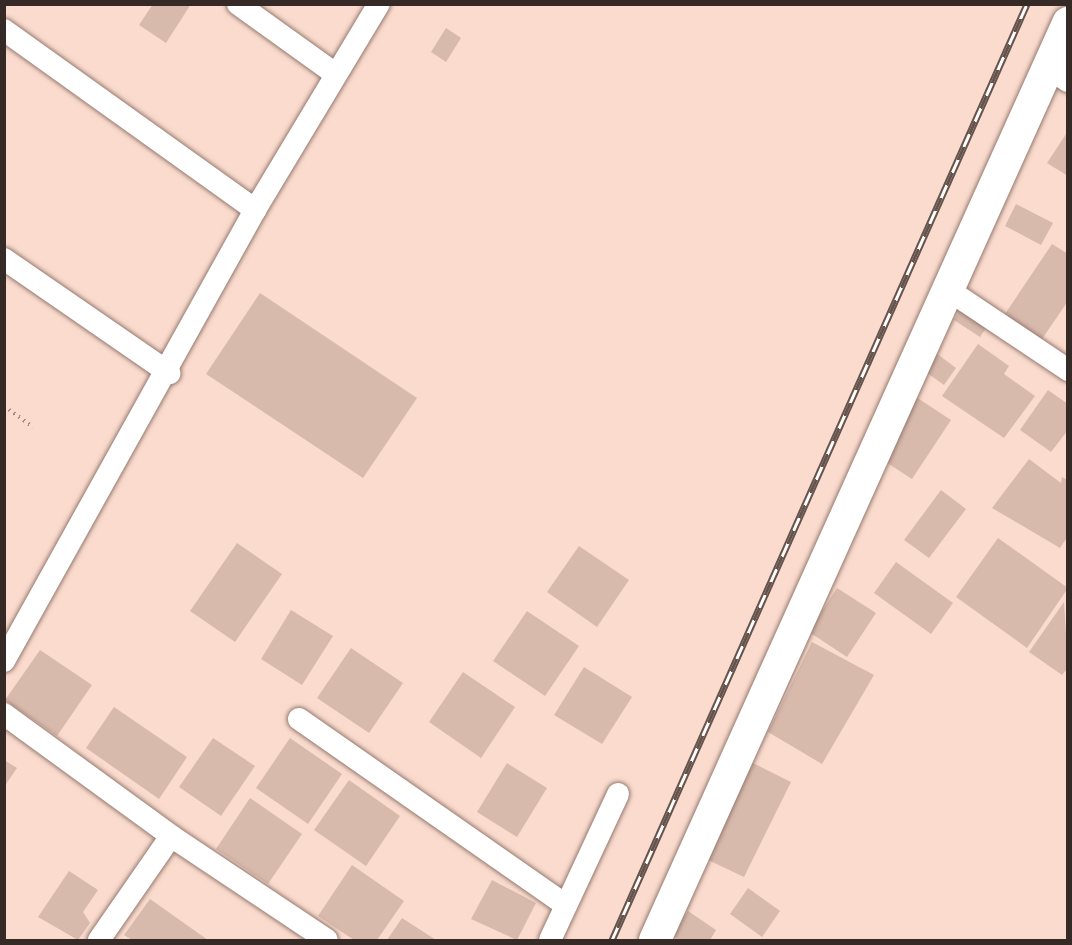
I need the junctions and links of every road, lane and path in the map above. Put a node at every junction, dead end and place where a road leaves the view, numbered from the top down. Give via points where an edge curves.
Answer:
1 (238, 4) edge
2 (379, 4) edge
3 (1068, 23) edge
4 (4, 30) edge
5 (334, 73) junction
6 (1057, 74) edge
7 (255, 210) junction
8 (4, 259) edge
9 (947, 289) junction
10 (1068, 370) edge
11 (169, 373) junction
12 (4, 406) edge
13 (33, 427) dead end
14 (4, 661) edge
15 (4, 714) edge
16 (299, 718) dead end
17 (618, 794) dead end
18 (171, 836) junction
19 (567, 905) junction
20 (100, 940) edge
21 (327, 940) edge
22 (550, 940) edge
23 (655, 940) edge

1 - 5 street
2 - 5 street
3 - 6 street
4 - 7 street
5 - 7 street
6 - 9 street
7 - 11 street
8 - 11 street
9 - 10 street
9 - 23 street
11 - 14 street
12 - 13 path
15 - 18 street
16 - 19 street
17 - 19 street
18 - 20 street
18 - 21 street
19 - 22 street

